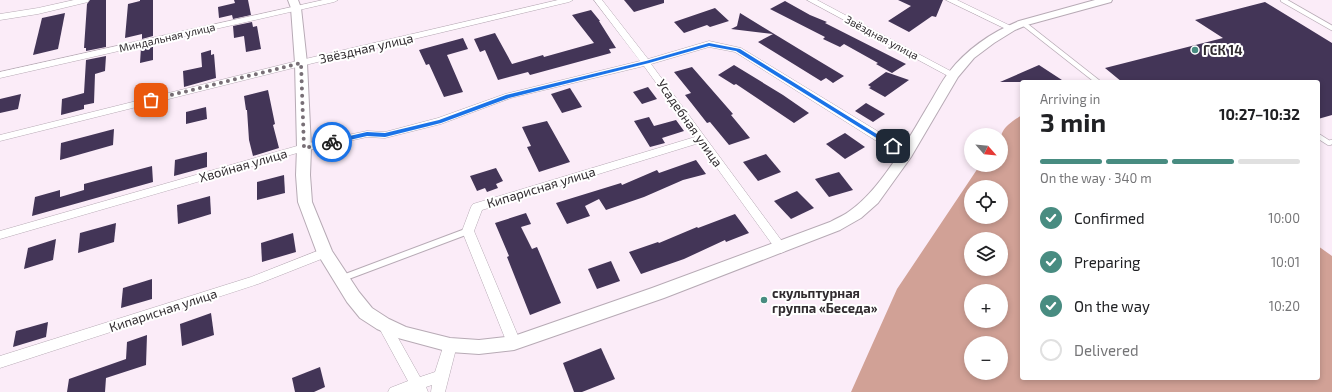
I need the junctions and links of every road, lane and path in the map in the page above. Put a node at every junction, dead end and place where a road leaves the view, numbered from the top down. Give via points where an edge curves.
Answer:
1 (85, 0) edge
2 (334, 0) edge
3 (569, 0) edge
4 (598, 0) edge
5 (811, 0) edge
6 (950, 0) edge
7 (1284, 0) edge
8 (1100, 1) edge
9 (294, 4) edge
10 (0, 17) edge
11 (1017, 25) junction
12 (1332, 28) edge
13 (647, 62) junction
14 (301, 63) junction
15 (0, 75) edge
16 (952, 75) junction
17 (1095, 80) edge
18 (1320, 137) edge
19 (0, 138) edge
20 (700, 139) junction
21 (1332, 142) edge
22 (304, 148) junction
23 (906, 154) junction
24 (468, 231) junction
25 (0, 235) edge
26 (781, 248) junction
27 (325, 253) junction
28 (341, 279) junction
29 (383, 324) junction
30 (514, 343) junction
31 (450, 345) junction
32 (0, 362) edge
33 (441, 376) junction
34 (419, 388) edge
35 (395, 392) edge
36 (438, 392) edge

1 - 10 street
2 - 9 street, Миндальная улица
3 - 14 street, Звёздная улица
4 - 13 street, Усадебная улица
5 - 16 street, Звёздная улица
6 - 11 street
7 - 12 lane
8 - 11 street
9 - 14 street
9 - 15 street, Миндальная улица
11 - 16 street via 970,56
11 - 17 lane
13 - 20 street, Усадебная улица
13 - 22 street, Хвойная улица via 508,96 427,125 385,135 367,134
13 - 23 street, Хвойная улица via 709,44 738,50
14 - 19 street, Звёздная улица
14 - 22 street
16 - 23 street
18 - 21 lane via 1329,143
20 - 24 street, Кипарисная улица via 477,207
20 - 26 street, Усадебная улица
22 - 25 street, Хвойная улица
22 - 27 street via 305,202
23 - 26 street via 873,199 856,214 836,226
24 - 28 lane
24 - 30 street
26 - 30 street
27 - 28 street
27 - 32 street, Кипарисная улица via 254,281
28 - 29 street via 366,313
29 - 31 street via 404,333
29 - 34 street
30 - 31 street via 479,347
31 - 33 street
33 - 34 street
33 - 36 street
34 - 35 street

